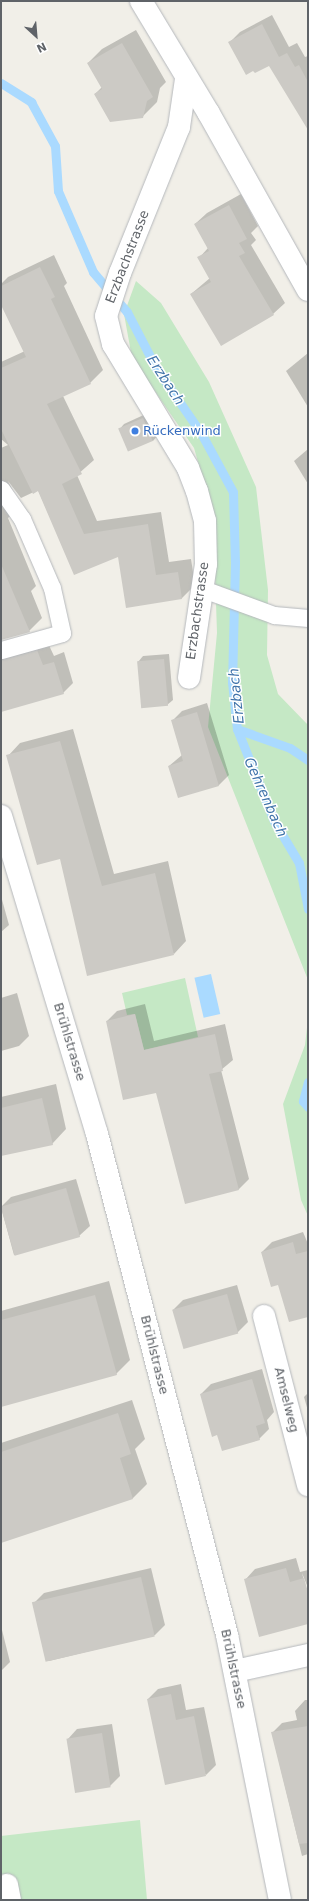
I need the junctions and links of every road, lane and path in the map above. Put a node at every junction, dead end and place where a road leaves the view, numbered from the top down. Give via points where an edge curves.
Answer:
1 (141, 1) edge
2 (186, 79) junction
3 (308, 290) edge
4 (1, 489) edge
5 (213, 593) junction
6 (308, 618) edge
7 (1, 650) edge
8 (188, 678) dead end
9 (1, 816) edge
10 (264, 1316) dead end
11 (308, 1485) edge
12 (308, 1655) edge
13 (234, 1671) junction
14 (280, 1900) edge

1 - 2 street
2 - 3 street via 208,112
2 - 5 street, Erzbachstrasse via 179,127 120,274 106,316 113,344 188,468 197,491 205,521 206,564
4 - 7 lane via 22,519 52,588 62,633
5 - 6 lane via 274,615
5 - 8 street, Erzbachstrasse
9 - 13 street, Brühlstrasse via 97,1134
10 - 11 street, Amselweg
12 - 13 street
13 - 14 street, Brühlstrasse

